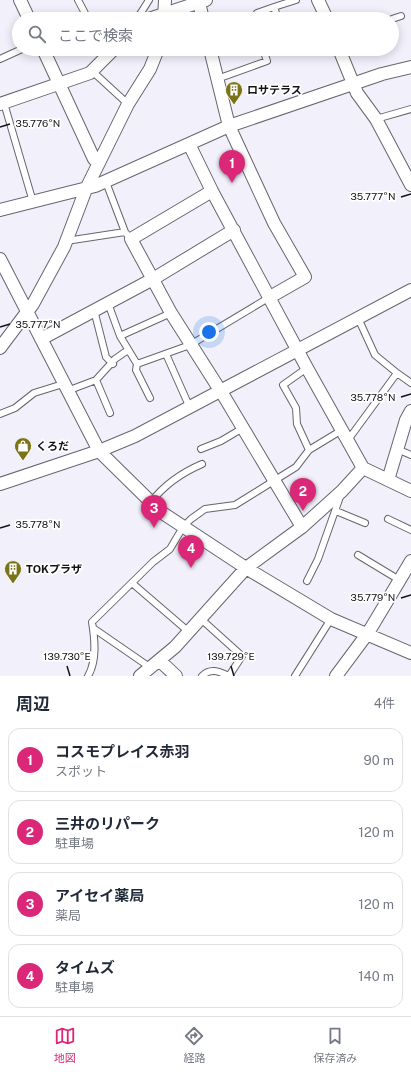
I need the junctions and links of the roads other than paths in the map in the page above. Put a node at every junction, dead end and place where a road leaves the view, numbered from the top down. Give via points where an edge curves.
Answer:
1 (20, 0) edge
2 (149, 0) edge
3 (165, 0) edge
4 (296, 0) edge
5 (318, 0) edge
6 (81, 1) edge
7 (202, 1) edge
8 (274, 7) junction
9 (26, 12) edge
10 (85, 12) edge
11 (141, 12) edge
12 (164, 12) edge
13 (176, 12) edge
14 (203, 12) edge
15 (260, 12) edge
16 (276, 12) edge
17 (323, 12) edge
18 (12, 54) edge
19 (47, 56) edge
20 (105, 56) edge
21 (155, 56) edge
22 (212, 56) edge
23 (265, 56) edge
24 (341, 56) edge
25 (0, 59) edge
26 (411, 67) edge
27 (92, 71) junction
28 (217, 79) junction
29 (352, 83) junction
30 (60, 84) junction
31 (2, 103) edge
32 (128, 104) junction
33 (411, 109) edge
34 (376, 119) junction
35 (229, 126) junction
36 (190, 144) junction
37 (100, 162) junction
38 (106, 182) junction
39 (411, 185) edge
40 (86, 188) junction
41 (212, 191) junction
42 (33, 202) junction
43 (0, 210) edge
44 (234, 230) junction
45 (128, 235) junction
46 (66, 242) junction
47 (0, 260) edge
48 (153, 279) junction
49 (411, 290) edge
50 (270, 297) junction
51 (108, 303) junction
52 (94, 310) junction
53 (27, 312) junction
54 (171, 313) junction
55 (358, 318) junction
56 (120, 336) junction
57 (41, 339) junction
58 (2, 341) edge
59 (190, 345) junction
60 (297, 349) junction
61 (128, 350) junction
62 (166, 354) junction
63 (112, 364) junction
64 (137, 364) junction
65 (307, 368) junction
66 (398, 373) junction
67 (96, 380) junction
68 (411, 383) edge
69 (65, 388) junction
70 (221, 391) junction
71 (150, 398) dead end
72 (190, 408) junction
73 (411, 410) edge
74 (110, 413) dead end
75 (0, 414) edge
76 (243, 428) junction
77 (345, 435) junction
78 (201, 449) dead end
79 (397, 449) junction
80 (309, 450) junction
81 (99, 451) junction
82 (411, 455) edge
83 (202, 464) dead end
84 (363, 468) junction
85 (388, 480) junction
86 (274, 481) junction
87 (0, 484) edge
88 (342, 491) junction
89 (411, 491) edge
90 (151, 502) junction
91 (336, 511) junction
92 (388, 519) dead end
93 (365, 523) dead end
94 (183, 527) junction
95 (302, 527) junction
96 (411, 530) edge
97 (358, 555) dead end
98 (411, 561) edge
99 (246, 568) junction
100 (307, 581) dead end
101 (401, 581) junction
102 (132, 583) junction
103 (201, 619) junction
104 (331, 619) junction
105 (93, 628) junction
106 (189, 632) junction
107 (368, 633) junction
108 (410, 651) edge
109 (155, 664) junction
110 (88, 676) edge
111 (140, 676) edge
112 (176, 676) edge
113 (202, 676) edge
114 (229, 676) edge
115 (295, 676) edge
116 (336, 676) edge

1 - 9 street
2 - 11 lane
3 - 12 street
4 - 8 lane
5 - 17 street
6 - 10 lane
7 - 13 street
7 - 14 street
8 - 15 lane
8 - 16 lane
18 - 25 lane
19 - 30 street
20 - 27 street
21 - 32 street
22 - 28 street
23 - 28 lane via 267,61
24 - 29 street
26 - 29 street
27 - 30 street
27 - 32 lane
28 - 35 street
29 - 34 street
29 - 35 street
30 - 31 street
30 - 37 street via 94,159
31 - 42 lane
32 - 37 street
33 - 34 lane
34 - 39 street
35 - 36 street
35 - 50 street via 274,223 305,277
36 - 38 street
36 - 41 street
37 - 40 street
38 - 40 street
38 - 45 lane
40 - 42 street
40 - 46 street
41 - 44 street
41 - 45 street
42 - 43 street
44 - 48 street
44 - 50 street
45 - 46 lane
45 - 48 street
46 - 53 street
47 - 53 street
48 - 51 street
48 - 54 street
49 - 55 street
50 - 59 lane
50 - 60 street
51 - 52 street
51 - 56 lane
52 - 57 street
52 - 63 lane via 106,357
53 - 57 street
53 - 58 street
54 - 56 lane
54 - 59 street
55 - 60 street
55 - 66 lane via 375,354
56 - 61 lane
57 - 69 street
59 - 62 lane
59 - 70 street
60 - 65 street
60 - 70 street
61 - 63 lane
61 - 64 lane
62 - 64 lane
62 - 72 lane
63 - 67 lane
64 - 71 lane via 136,370
65 - 77 street
65 - 80 lane via 283,385 296,408 297,424
66 - 68 lane
66 - 77 lane
67 - 69 lane
67 - 74 lane
69 - 75 lane via 34,393 14,408
69 - 81 street
70 - 72 street
70 - 76 street
72 - 81 street
73 - 79 street
76 - 78 lane
76 - 86 street
77 - 80 lane
77 - 84 street
79 - 82 lane
79 - 85 street
80 - 86 lane via 296,467
81 - 87 street
81 - 90 street
83 - 90 lane via 180,475
84 - 85 street
84 - 88 street
85 - 89 street
86 - 94 lane via 235,505 205,509
86 - 95 street
88 - 91 lane
88 - 95 street
90 - 94 street
91 - 93 lane
91 - 100 lane
92 - 96 lane
94 - 99 street
94 - 102 lane via 170,549
95 - 99 street
97 - 101 lane
98 - 101 street
99 - 103 street
99 - 104 street
101 - 107 street
102 - 105 lane via 92,622
102 - 106 lane
103 - 106 street
103 - 114 lane via 242,656
104 - 107 street
104 - 115 lane
105 - 109 lane
105 - 110 lane via 93,667
106 - 109 street
107 - 108 street
107 - 116 street
109 - 111 street
109 - 112 street
113 - 114 lane via 206,672 216,670

